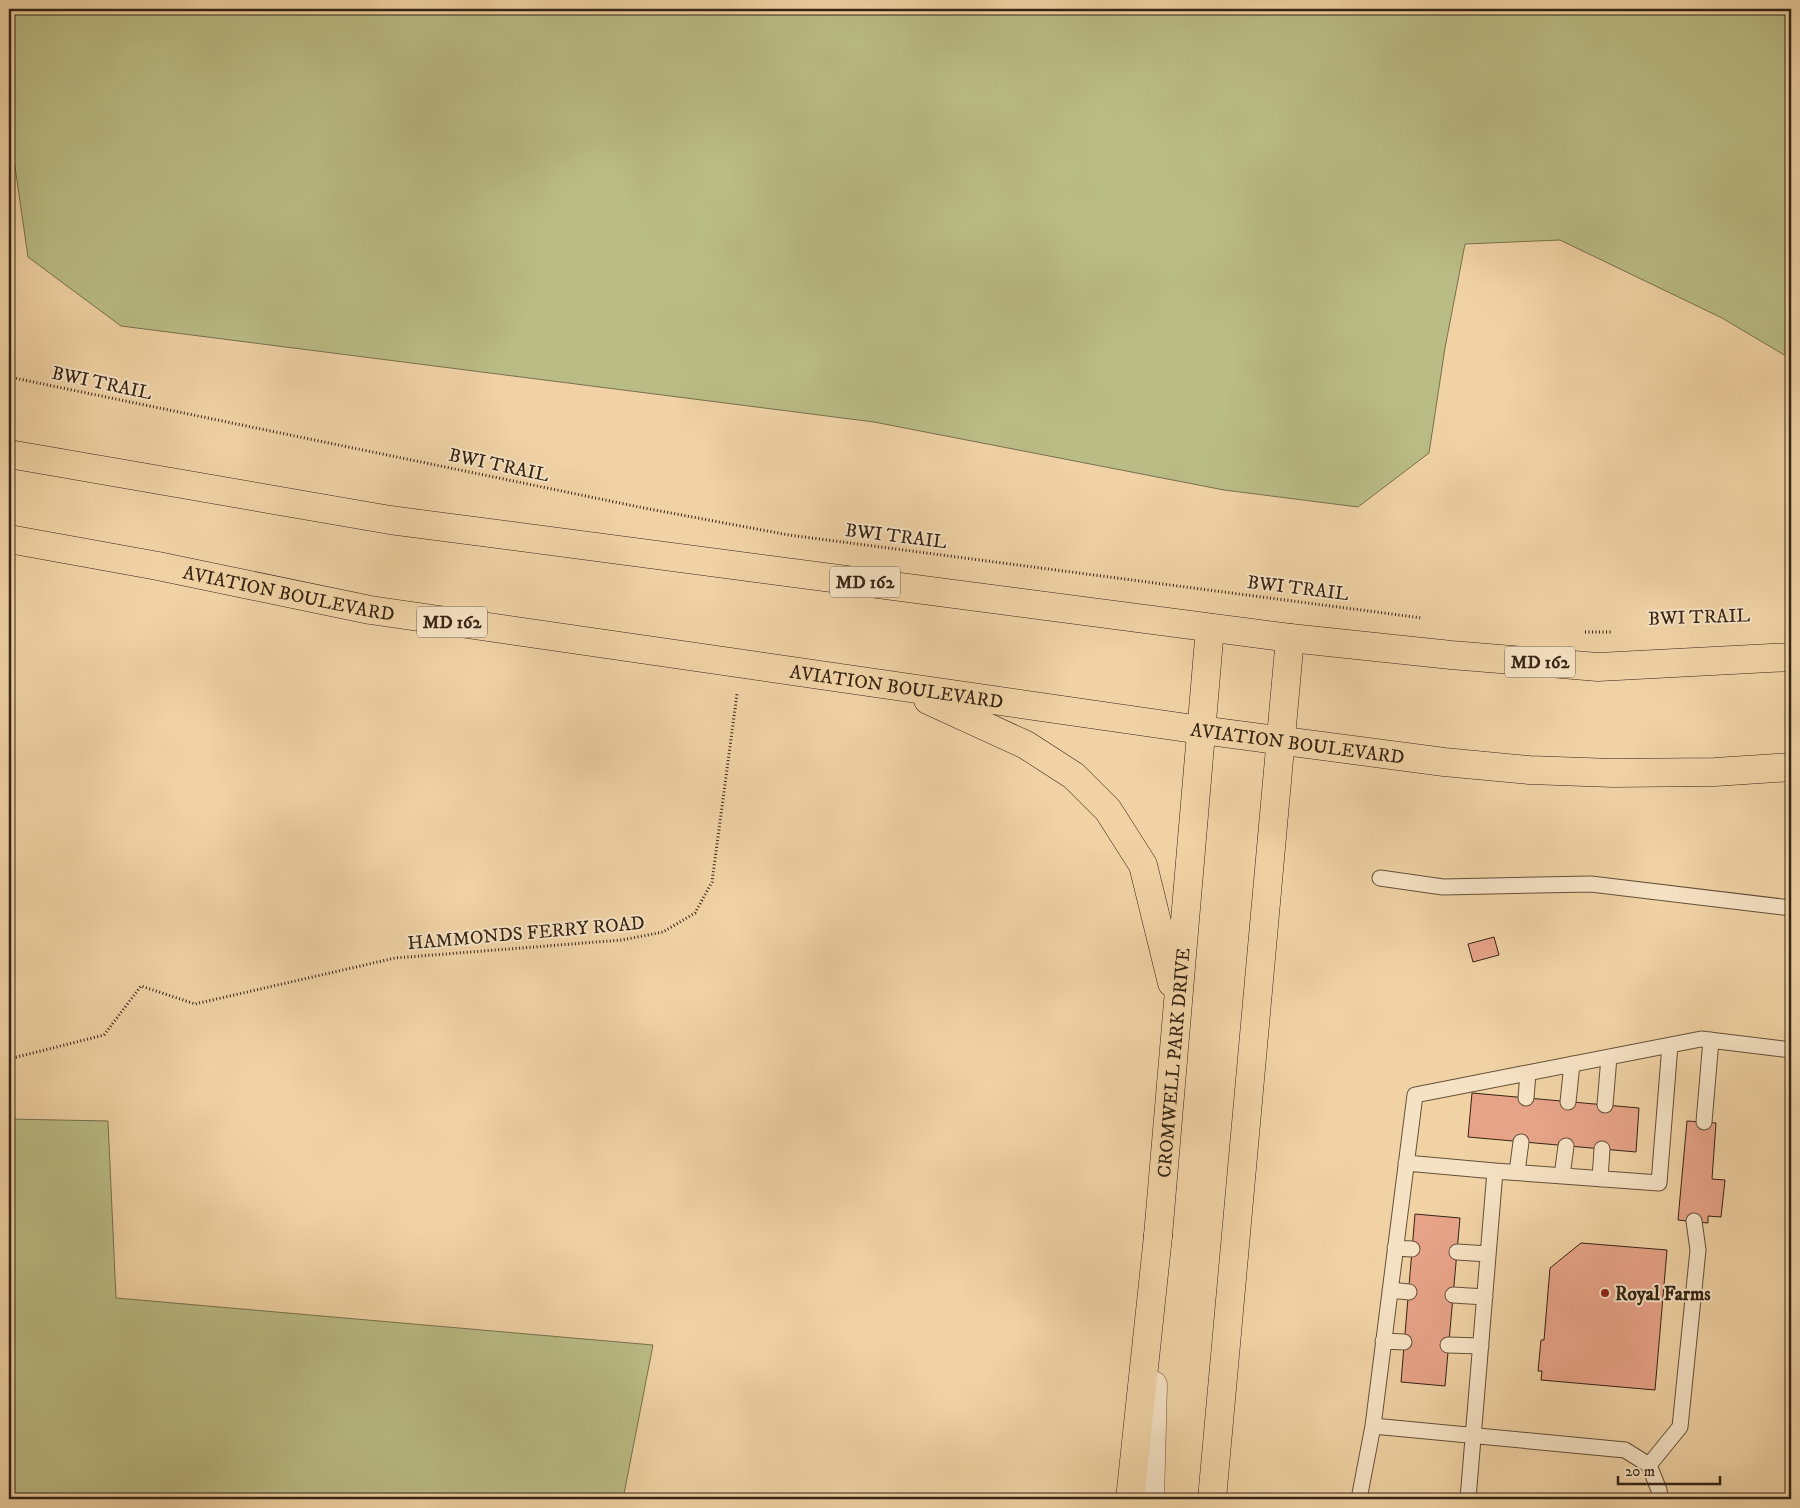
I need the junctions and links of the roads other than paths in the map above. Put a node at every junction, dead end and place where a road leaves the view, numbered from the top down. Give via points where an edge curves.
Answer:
1 (9, 454) edge
2 (9, 539) edge
3 (1210, 628) junction
4 (1290, 638) junction
5 (1791, 657) edge
6 (899, 687) junction
7 (1201, 730) junction
8 (1280, 741) junction
9 (1791, 767) edge
10 (1715, 772) junction
11 (1791, 776) edge
12 (1380, 878) dead end
13 (1791, 908) edge
14 (1177, 1003) junction
15 (1711, 1040) junction
16 (1670, 1045) junction
17 (1791, 1050) edge
18 (1609, 1057) junction
19 (1572, 1064) junction
20 (1528, 1073) junction
21 (1526, 1098) dead end
22 (1568, 1102) dead end
23 (1605, 1105) dead end
24 (1704, 1122) dead end
25 (1521, 1142) dead end
26 (1566, 1146) dead end
27 (1602, 1149) dead end
28 (1406, 1163) junction
29 (1495, 1171) junction
30 (1518, 1172) junction
31 (1562, 1176) junction
32 (1600, 1179) junction
33 (1694, 1221) dead end
34 (1158, 1236) junction
35 (1395, 1248) junction
36 (1412, 1249) dead end
37 (1457, 1252) dead end
38 (1488, 1254) junction
39 (1390, 1290) junction
40 (1409, 1292) dead end
41 (1453, 1294) dead end
42 (1485, 1297) junction
43 (1383, 1341) junction
44 (1404, 1342) dead end
45 (1448, 1345) dead end
46 (1481, 1346) junction
47 (1373, 1426) junction
48 (1474, 1436) junction
49 (1649, 1465) junction
50 (1130, 1499) edge
51 (1150, 1499) edge
52 (1212, 1499) edge
53 (1359, 1499) edge
54 (1468, 1499) edge
55 (1660, 1499) edge

1 - 3 main road, MD 162 via 390,520
2 - 6 main road, AVIATION BOULEVARD / MD 162 via 370,610
3 - 4 main road, MD 162
3 - 7 main road, CROMWELL PARK DRIVE
4 - 5 main road, MD 162 via 1451,656 1598,667
4 - 8 main road
6 - 7 main road, AVIATION BOULEVARD / MD 162
6 - 14 main road via 1026,745 1074,776 1108,810 1143,865
7 - 8 main road, AVIATION BOULEVARD / MD 162
7 - 14 main road, CROMWELL PARK DRIVE
8 - 10 main road, AVIATION BOULEVARD / MD 162 via 1529,770
8 - 52 main road
9 - 10 main road, AVIATION BOULEVARD / MD 162
10 - 11 main road
12 - 13 lane via 1443,887 1591,884
14 - 34 main road, CROMWELL PARK DRIVE
15 - 16 lane
15 - 17 lane
15 - 24 lane
16 - 18 lane
16 - 32 lane via 1659,1183
18 - 19 lane
18 - 23 lane
19 - 20 lane
19 - 22 lane
20 - 21 lane
20 - 28 lane via 1414,1095
25 - 30 lane
26 - 31 lane
27 - 32 lane
28 - 29 lane
28 - 35 lane
29 - 30 lane
29 - 38 lane
30 - 31 lane
31 - 32 lane
33 - 49 lane via 1698,1250 1680,1427
34 - 50 main road
34 - 51 street, CROMWELL PARK DRIVE
35 - 36 lane
35 - 39 lane
37 - 38 lane
38 - 42 lane
39 - 40 lane
39 - 43 lane
41 - 42 lane
42 - 46 lane
43 - 44 lane
43 - 47 lane
45 - 46 lane
46 - 48 lane
47 - 48 lane
47 - 53 lane
48 - 49 lane via 1625,1450
48 - 54 lane
49 - 55 lane

